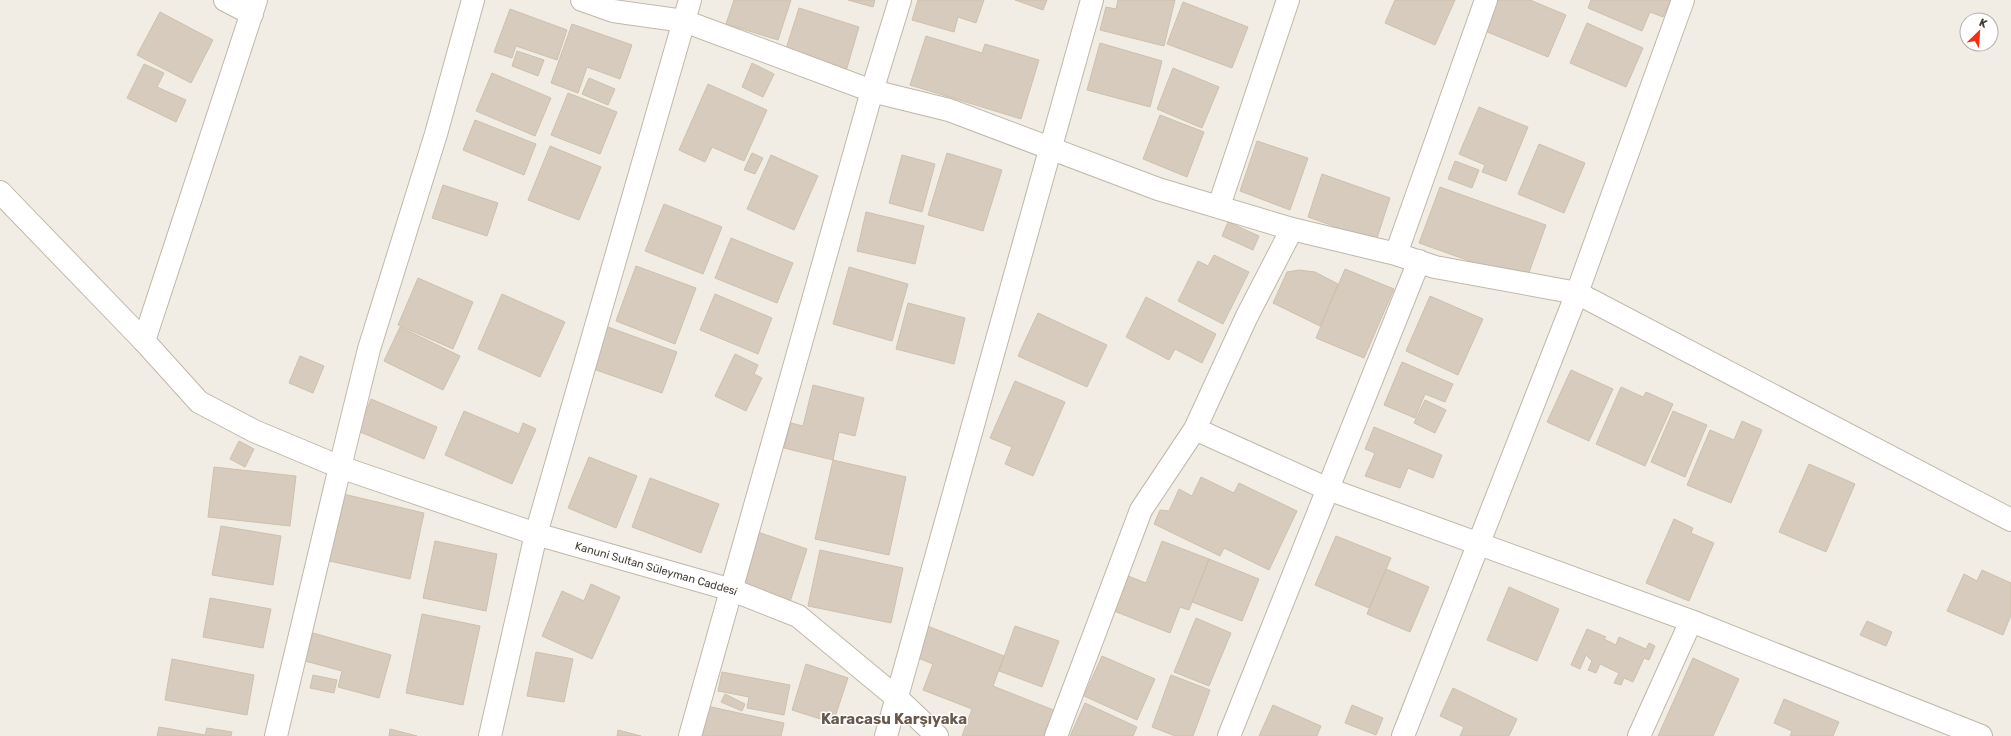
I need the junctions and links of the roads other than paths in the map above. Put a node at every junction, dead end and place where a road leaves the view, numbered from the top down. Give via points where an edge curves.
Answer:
1 (225, 0) edge
2 (473, 0) edge
3 (582, 0) edge
4 (690, 0) edge
5 (900, 0) edge
6 (1092, 0) edge
7 (1288, 0) edge
8 (1486, 0) edge
9 (1683, 0) edge
10 (254, 7) edge
11 (684, 21) junction
12 (872, 91) junction
13 (1050, 147) junction
14 (0, 192) edge
15 (1219, 206) junction
16 (1292, 229) junction
17 (1396, 254) junction
18 (1419, 261) junction
19 (1577, 293) junction
20 (144, 341) junction
21 (1195, 429) junction
22 (340, 467) junction
23 (1328, 489) junction
24 (2011, 520) edge
25 (536, 534) junction
26 (1478, 544) junction
27 (732, 590) junction
28 (1691, 621) junction
29 (897, 698) junction
30 (276, 736) edge
31 (490, 736) edge
32 (690, 736) edge
33 (886, 736) edge
34 (937, 736) edge
35 (1056, 736) edge
36 (1229, 736) edge
37 (1403, 736) edge
38 (1639, 736) edge
39 (1981, 736) edge

1 - 10 street
2 - 22 street via 436,134 369,349
3 - 11 street via 613,10
4 - 11 street
5 - 12 street
6 - 13 street
7 - 15 street
8 - 17 street
9 - 19 street
10 - 20 street
11 - 12 street
11 - 25 street
12 - 13 street via 949,110
12 - 27 street
13 - 15 street via 1158,188
13 - 29 street
14 - 20 street, Kanuni Sultan Süleyman Caddesi
15 - 16 street
16 - 17 street
16 - 21 street via 1247,316
17 - 18 street
18 - 19 street via 1466,274
18 - 23 street
19 - 24 street
19 - 26 street
20 - 22 street, Kanuni Sultan Süleyman Caddesi via 199,402 254,431
21 - 23 street
21 - 35 street via 1141,510
22 - 25 street, Kanuni Sultan Süleyman Caddesi
22 - 30 street
23 - 26 street
23 - 36 street
25 - 27 street, Kanuni Sultan Süleyman Caddesi
25 - 31 street
26 - 28 street
26 - 37 street
27 - 29 street, Kanuni Sultan Süleyman Caddesi via 798,616
27 - 32 street
28 - 38 street
28 - 39 street
29 - 33 street
29 - 34 street, Kanuni Sultan Süleyman Caddesi

